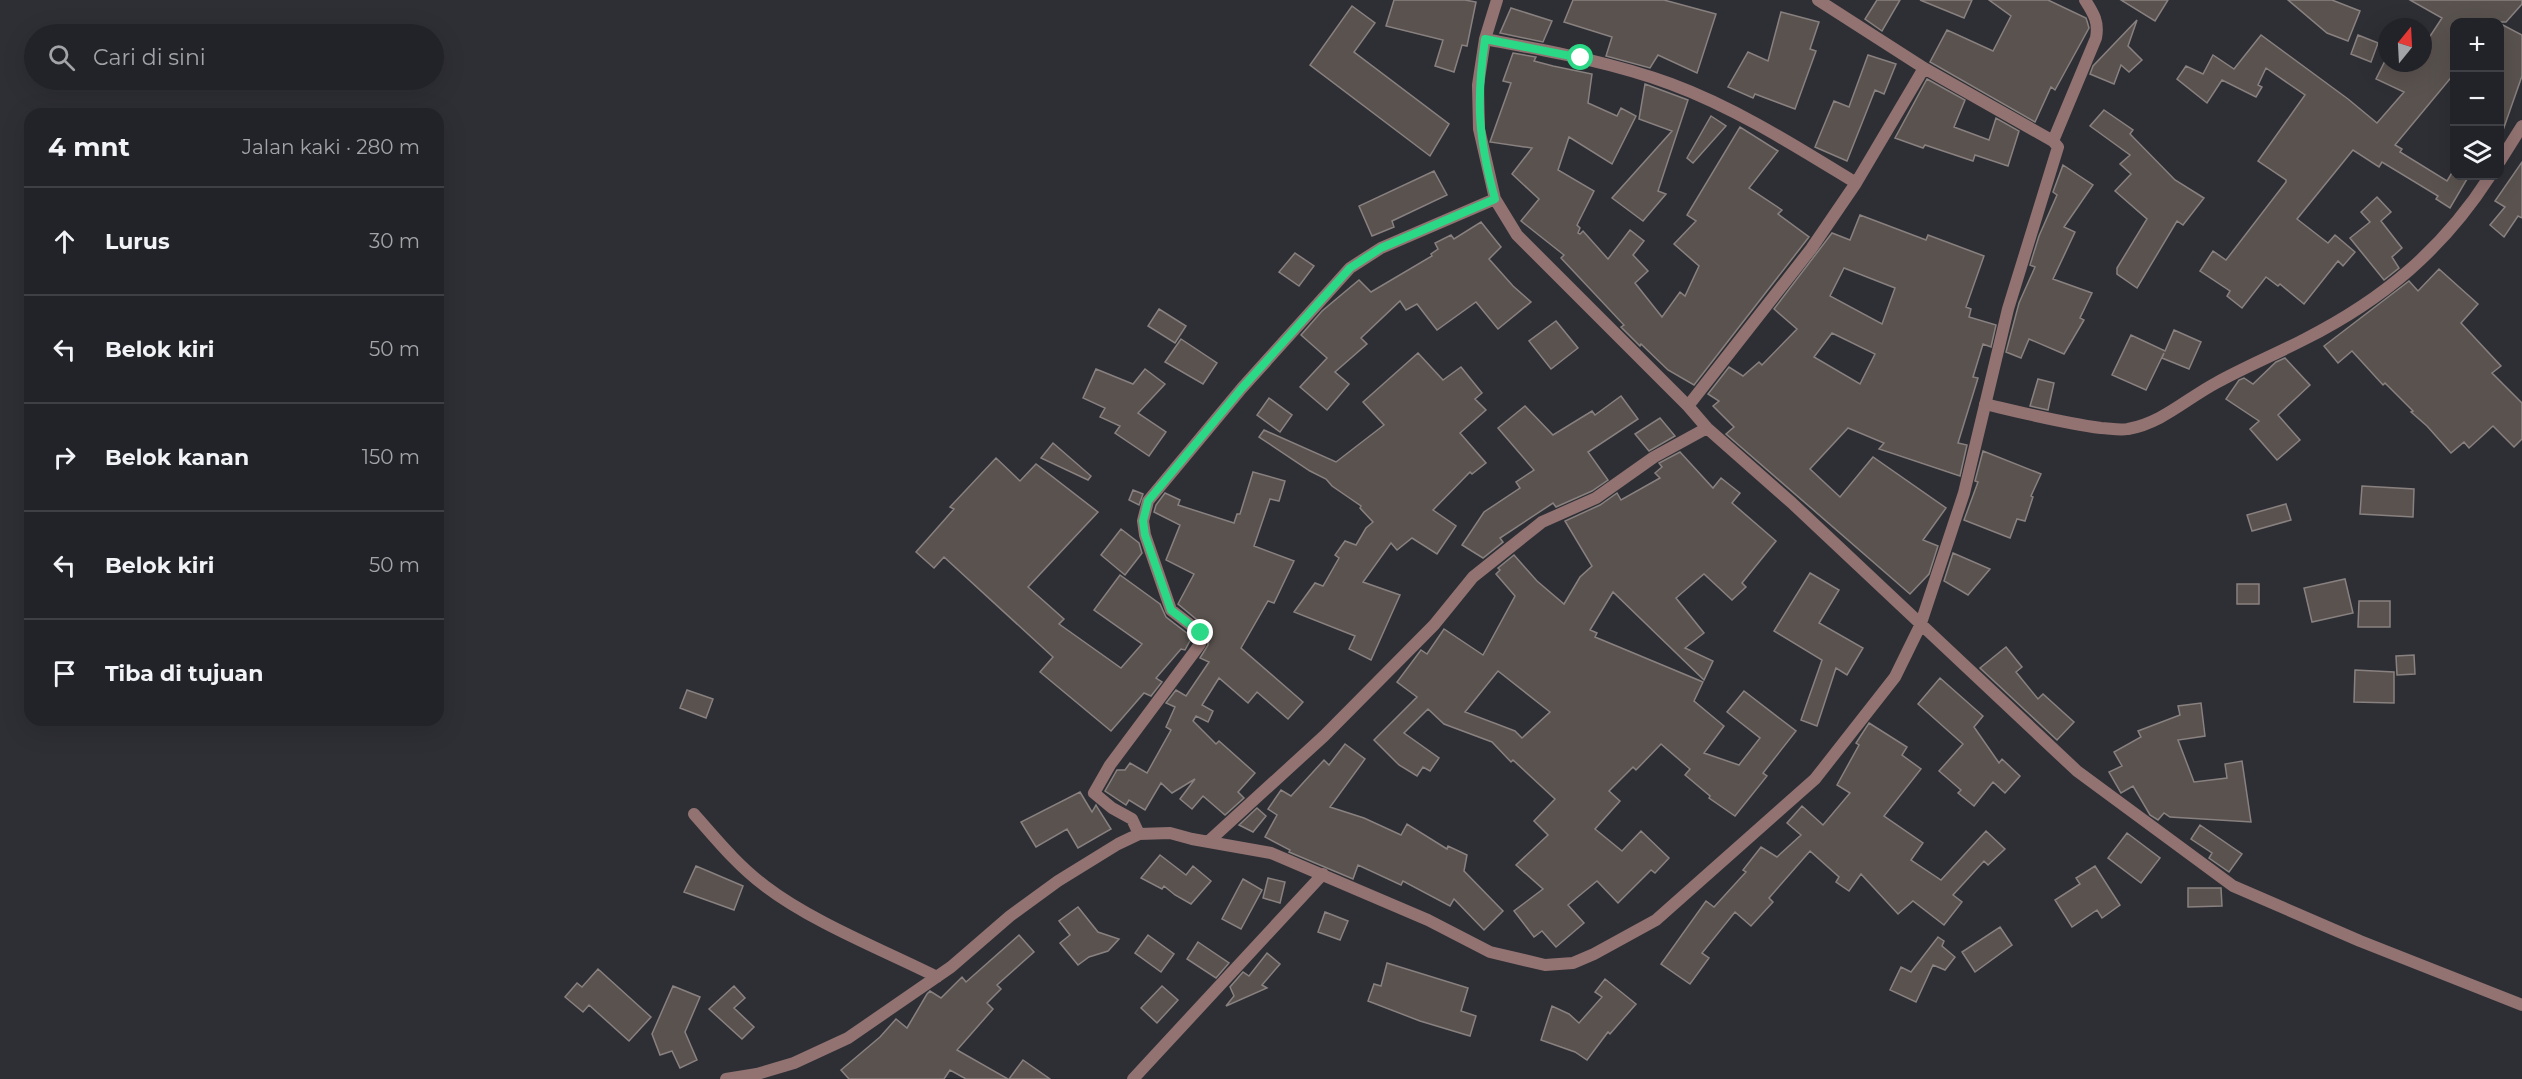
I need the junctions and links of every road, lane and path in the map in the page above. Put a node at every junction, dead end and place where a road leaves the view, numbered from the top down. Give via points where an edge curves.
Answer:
1 (1497, 0) edge
2 (1818, 0) edge
3 (2085, 0) edge
4 (1485, 39) junction
5 (1924, 68) junction
6 (2522, 126) edge
7 (2053, 141) junction
8 (2504, 153) edge
9 (2487, 180) edge
10 (1856, 183) junction
11 (1495, 199) junction
12 (1985, 404) junction
13 (1688, 406) junction
14 (1707, 428) junction
15 (1920, 626) junction
16 (694, 814) dead end
17 (1139, 834) junction
18 (1209, 841) junction
19 (1323, 874) junction
20 (936, 977) junction
21 (2522, 1005) edge
22 (726, 1079) edge
23 (1133, 1079) edge

1 - 4 street
2 - 5 street
3 - 7 street via 2096,15 2096,38
4 - 10 street via 1581,58 1673,85 1742,117
4 - 11 street via 1478,85 1479,129
5 - 7 street
5 - 10 street
6 - 8 street
7 - 12 street via 2058,147 2008,309
9 - 12 street via 2457,224 2415,268 2306,339 2213,384 2151,423 2125,430 2082,426
10 - 13 street via 1811,249
11 - 13 street via 1517,235
11 - 17 street via 1381,248 1350,268 1148,501 1143,521 1145,535 1171,610 1201,633 1200,644 1110,765 1094,793 1132,819
12 - 15 street via 1964,493
13 - 14 street
14 - 15 street
14 - 18 street via 1654,457 1596,498 1542,522 1473,577 1434,625 1324,736
15 - 19 street via 1895,677 1815,779 1656,920 1574,963 1545,965 1490,952
15 - 21 street via 2077,771 2233,886
16 - 20 street via 765,886 802,910
17 - 18 street via 1170,833
17 - 20 street via 1058,881
18 - 19 street via 1271,853
19 - 23 street
20 - 22 street via 848,1038 794,1063

